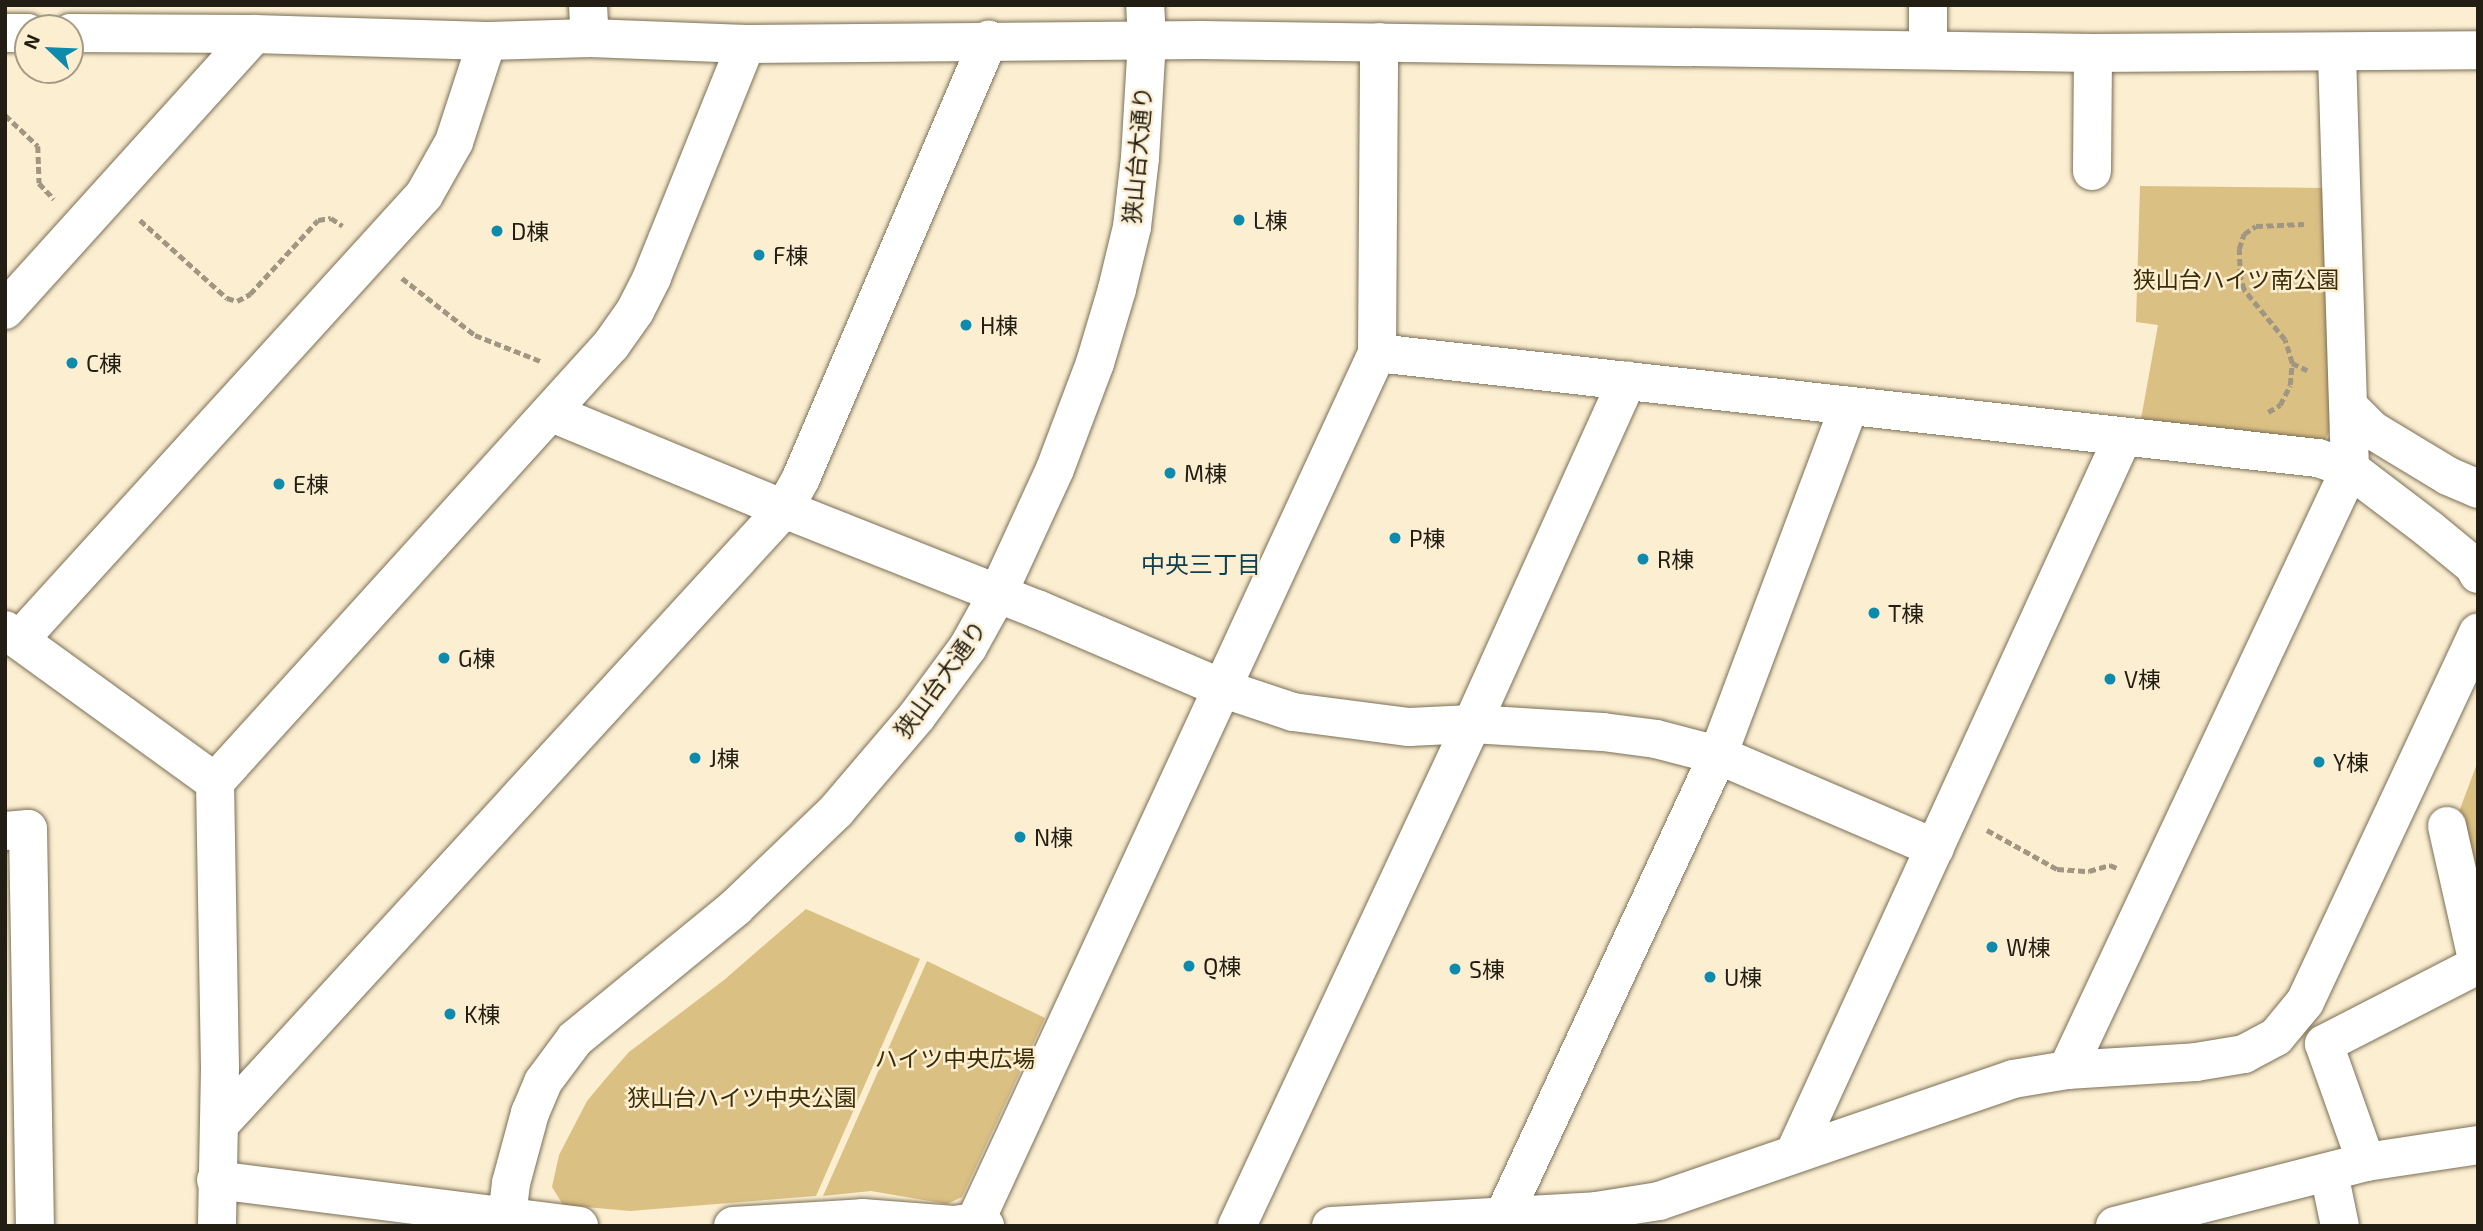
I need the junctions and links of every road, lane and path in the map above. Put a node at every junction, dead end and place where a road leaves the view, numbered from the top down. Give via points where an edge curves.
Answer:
1 (1928, 5) edge
2 (589, 22) edge
3 (1146, 23) edge
4 (84, 33) edge
5 (254, 34) junction
6 (989, 40) junction
7 (487, 41) junction
8 (1379, 42) junction
9 (746, 44) junction
10 (1928, 49) junction
11 (2478, 50) edge
12 (2337, 52) junction
13 (2093, 53) junction
14 (5, 115) edge
15 (2092, 171) dead end
16 (110, 194) junction
17 (82, 224) junction
18 (2343, 225) junction
19 (371, 253) junction
20 (5, 310) edge
21 (1377, 354) junction
22 (1627, 380) junction
23 (577, 382) junction
24 (1849, 405) junction
25 (2350, 408) junction
26 (552, 413) junction
27 (2265, 414) dead end
28 (2123, 437) junction
29 (2350, 469) junction
30 (2478, 489) edge
31 (784, 509) junction
32 (2478, 574) edge
33 (998, 593) junction
34 (2478, 632) edge
35 (12, 635) edge
36 (1221, 688) junction
37 (1472, 724) junction
38 (1718, 755) junction
39 (215, 782) junction
40 (2447, 825) dead end
41 (5, 831) edge
42 (1943, 831) junction
43 (2155, 886) junction
44 (2478, 965) edge
45 (2067, 1070) junction
46 (19, 1104) edge
47 (219, 1125) junction
48 (2478, 1145) edge
49 (1794, 1154) junction
50 (2366, 1162) junction
51 (2329, 1174) junction
52 (216, 1180) junction
53 (2220, 1212) edge
54 (1504, 1215) junction
55 (507, 1221) edge
56 (862, 1222) edge
57 (980, 1224) edge
58 (35, 1226) edge
59 (217, 1226) edge
60 (579, 1226) edge
61 (733, 1226) edge
62 (1237, 1226) edge
63 (1331, 1226) edge
64 (2115, 1226) edge
65 (2340, 1226) edge

1 - 10 street
2 - 7 street
2 - 9 street
3 - 6 street
3 - 8 street
3 - 33 street, 狭山台大通り via 1140,158 1132,227 1117,289 1055,469
4 - 5 street
5 - 7 street
5 - 16 street
6 - 9 street
6 - 31 street via 807,466
7 - 19 street via 469,103 440,172
8 - 10 street
8 - 21 street
9 - 23 street via 635,311
10 - 13 street
11 - 12 street
12 - 13 street
12 - 18 street
13 - 15 street
14 - 17 path via 38,146 43,190
16 - 17 street
16 - 19 path via 231,301 250,294 318,220 336,220
17 - 20 street
18 - 25 street
18 - 27 path via 2256,226 2244,234 2239,249 2244,290 2285,340 2292,363 2290,385 2280,405
19 - 23 path via 475,335 533,357
19 - 35 street
21 - 22 street
21 - 36 street
22 - 24 street
22 - 37 street
23 - 26 street
24 - 28 street
24 - 38 street
25 - 29 street
25 - 30 street via 2372,430
26 - 31 street
26 - 39 street
28 - 29 street via 2318,458
28 - 42 street
29 - 32 street via 2429,529
29 - 43 street
31 - 33 street
31 - 47 street
33 - 36 street
33 - 55 street, 狭山台大通り via 953,667 836,811 736,907 575,1039 543,1082 530,1113 517,1152
34 - 45 street via 2305,1002 2276,1037 2244,1054 2208,1060
35 - 39 street
36 - 37 street via 1293,712 1350,721 1409,727
36 - 57 street
37 - 38 street via 1603,732 1656,739
37 - 62 street
38 - 42 street
38 - 54 street
39 - 47 street
40 - 44 street
41 - 46 street via 28,829
42 - 43 path via 2008,839 2057,869 2090,871 2110,865
42 - 49 street
43 - 45 street
44 - 50 street via 2324,1044
45 - 49 street via 2013,1079
46 - 58 street
47 - 52 street
48 - 50 street
49 - 54 street via 1659,1201 1596,1211
50 - 51 street
51 - 53 street
51 - 65 street
52 - 55 street
52 - 59 street
53 - 64 street
54 - 63 street
55 - 60 street
56 - 57 street
56 - 61 street

